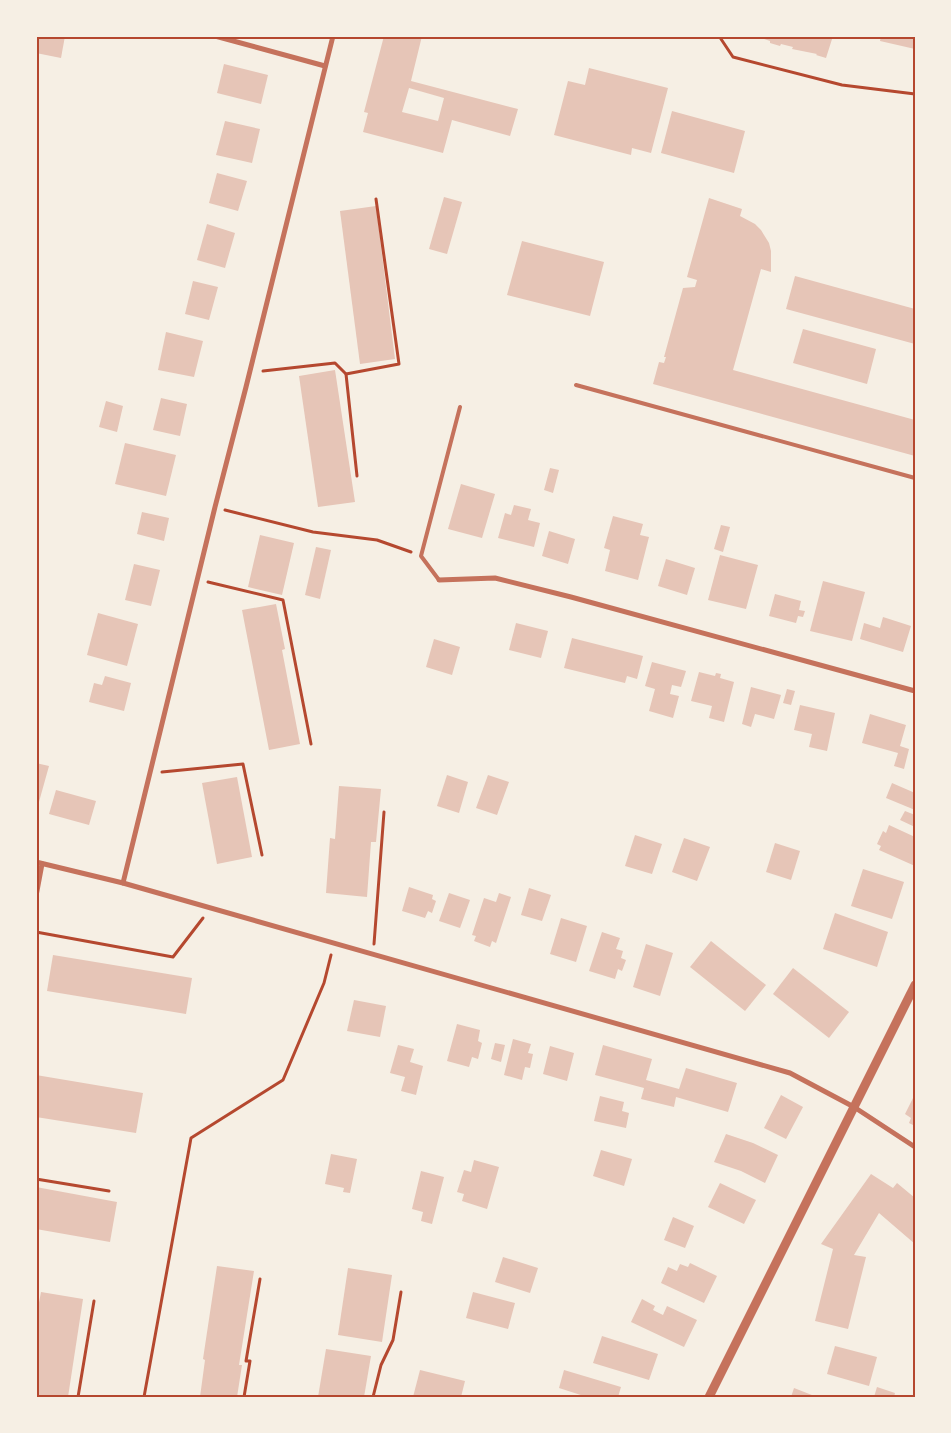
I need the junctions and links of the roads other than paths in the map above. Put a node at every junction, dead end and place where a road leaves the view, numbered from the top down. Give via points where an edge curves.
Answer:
1 (215, 36) edge
2 (333, 36) edge
3 (325, 66) junction
4 (576, 385) dead end
5 (460, 407) dead end
6 (915, 478) edge
7 (439, 580) joint
8 (915, 691) edge
9 (39, 863) edge
10 (123, 883) junction
11 (36, 896) edge
12 (915, 985) edge
13 (854, 1107) junction
14 (915, 1146) edge
15 (709, 1397) edge

1 - 3 street
2 - 3 street
3 - 10 street
4 - 6 lane
5 - 7 lane via 421,556
7 - 8 street via 495,578
9 - 10 street
9 - 11 street
10 - 13 street via 790,1073
12 - 13 street
13 - 14 street
13 - 15 street

